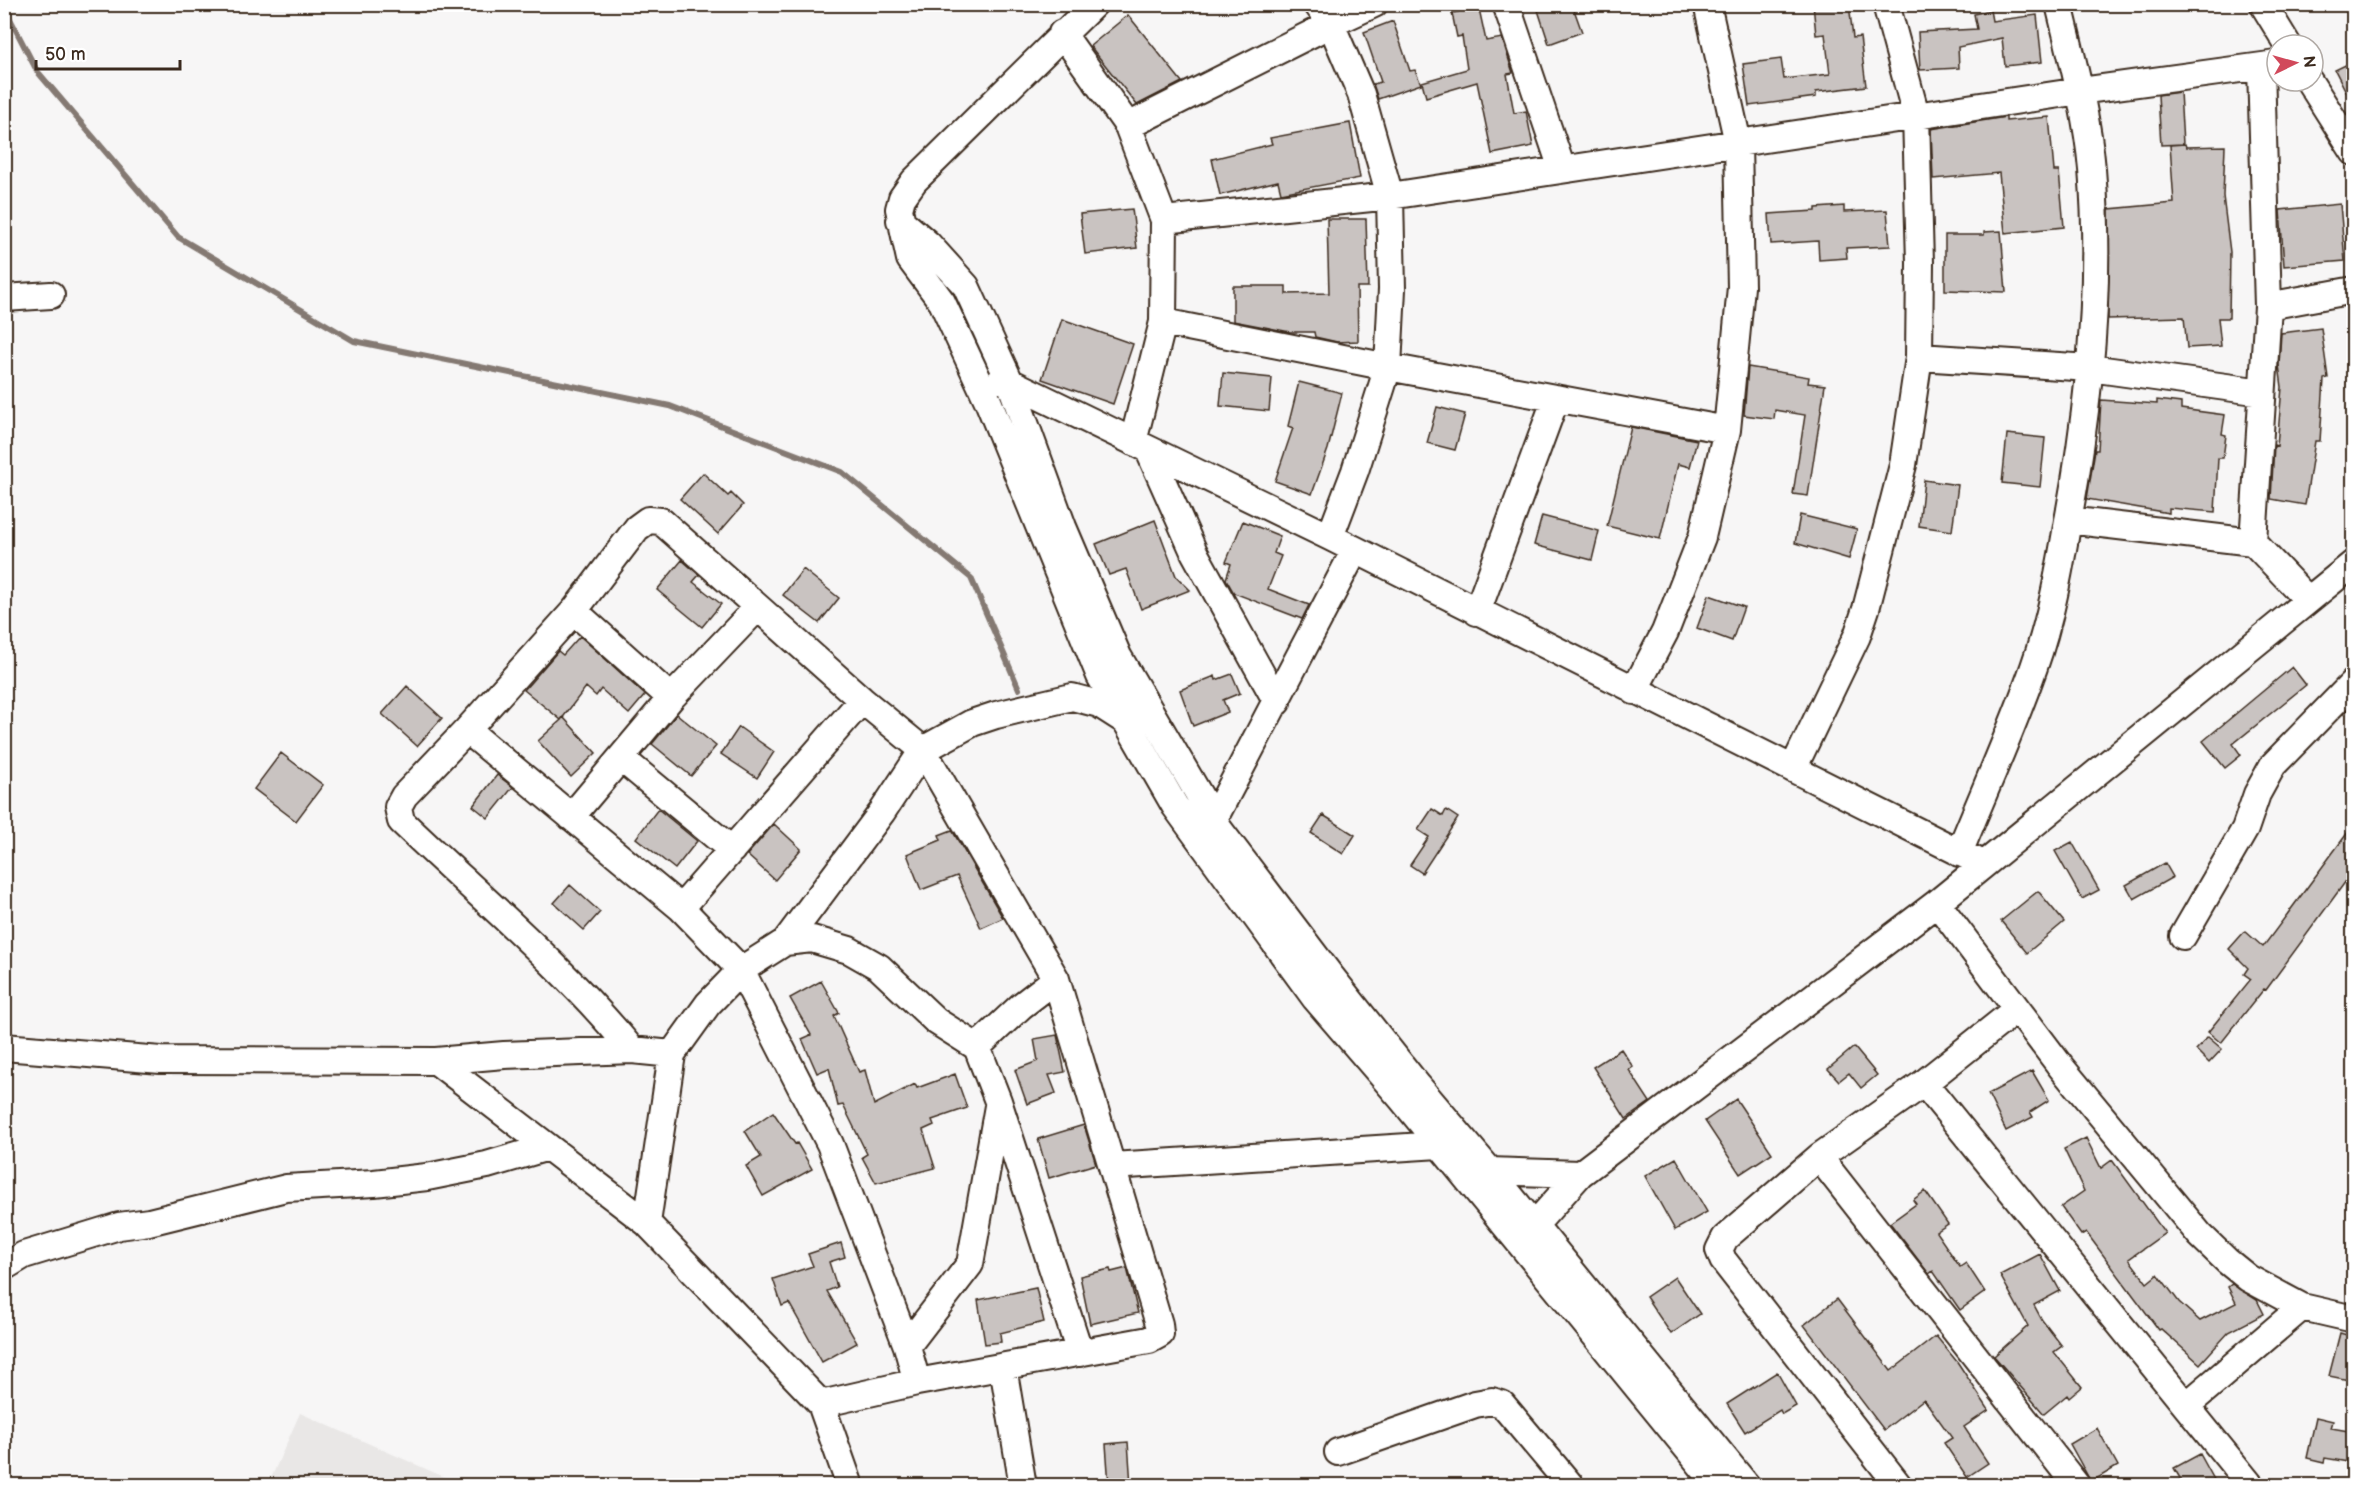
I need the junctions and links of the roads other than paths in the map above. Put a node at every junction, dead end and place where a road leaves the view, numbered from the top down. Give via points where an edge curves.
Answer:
1 (1094, 4) edge
2 (1374, 4) edge
3 (1506, 4) edge
4 (1707, 4) edge
5 (1886, 4) edge
6 (2059, 4) edge
7 (2263, 4) edge
8 (1324, 14) edge
9 (1062, 33) junction
10 (2281, 33) edge
11 (2265, 67) edge
12 (2080, 91) junction
13 (2269, 93) edge
14 (2317, 93) edge
15 (1916, 115) junction
16 (1128, 126) junction
17 (1738, 143) junction
18 (2354, 152) edge
19 (1562, 169) junction
20 (1390, 196) junction
21 (900, 220) junction
22 (1164, 220) junction
23 (2354, 290) edge
24 (51, 294) dead end
25 (4, 298) edge
26 (2268, 306) junction
27 (1163, 322) junction
28 (1918, 357) junction
29 (1388, 367) junction
30 (2090, 368) junction
31 (976, 375) junction
32 (1010, 382) junction
33 (2262, 392) junction
34 (1556, 398) junction
35 (1727, 430) junction
36 (1141, 447) junction
37 (2068, 520) junction
38 (1330, 537) junction
39 (2253, 542) junction
40 (1355, 550) junction
41 (2354, 563) edge
42 (2308, 600) junction
43 (757, 608) junction
44 (574, 611) junction
45 (1477, 612) junction
46 (2354, 682) edge
47 (1634, 691) junction
48 (671, 698) junction
49 (862, 700) junction
50 (1277, 702) junction
51 (1124, 720) junction
52 (468, 730) junction
53 (1172, 747) junction
54 (923, 750) junction
55 (621, 758) junction
56 (1149, 760) junction
57 (1793, 769) junction
58 (571, 817) junction
59 (1214, 819) junction
60 (732, 850) junction
61 (1959, 853) junction
62 (1231, 864) junction
63 (1983, 864) junction
64 (1937, 903) junction
65 (681, 908) junction
66 (2183, 936) dead end
67 (785, 942) junction
68 (741, 970) junction
69 (1330, 975) junction
70 (1056, 979) junction
71 (1310, 992) junction
72 (2018, 1009) junction
73 (4, 1047) edge
74 (977, 1047) junction
75 (632, 1050) junction
76 (672, 1054) junction
77 (436, 1061) junction
78 (1924, 1083) junction
79 (1410, 1093) junction
80 (998, 1101) junction
81 (1439, 1146) junction
82 (548, 1147) junction
83 (1819, 1157) junction
84 (1112, 1166) junction
85 (1490, 1171) junction
86 (1580, 1174) junction
87 (647, 1223) junction
88 (1527, 1234) junction
89 (4, 1267) edge
90 (2302, 1307) junction
91 (2354, 1319) edge
92 (907, 1346) junction
93 (1080, 1353) junction
94 (1003, 1367) junction
95 (917, 1382) junction
96 (821, 1404) junction
97 (2187, 1405) junction
98 (1338, 1452) dead end
99 (1718, 1473) edge
100 (850, 1485) edge
101 (1023, 1485) edge
102 (1571, 1485) edge
103 (1747, 1485) edge
104 (1899, 1485) edge
105 (2077, 1485) edge
106 (2251, 1485) edge

1 - 9 street
2 - 8 street
3 - 19 street
4 - 17 street
5 - 15 street
6 - 12 street
7 - 10 street
8 - 16 street
8 - 20 street via 1361,94
9 - 16 street
9 - 21 street via 914,181 902,198
11 - 12 street
12 - 15 street
12 - 30 street via 2092,167 2097,250
13 - 26 street
14 - 18 street
15 - 17 street
15 - 28 street
16 - 22 street
17 - 19 street
17 - 35 street via 1741,287
19 - 20 street
20 - 22 street
20 - 29 street via 1392,289
21 - 31 street via 910,259 942,302
21 - 32 street via 966,286
22 - 27 street
23 - 26 street
24 - 25 street
26 - 33 street
27 - 29 street
27 - 36 street
28 - 30 street
28 - 57 street via 1903,465 1866,609 1845,663
29 - 34 street
29 - 38 street
30 - 33 street
30 - 37 street
31 - 32 street
31 - 51 street via 1100,676
32 - 36 street
32 - 53 street via 1063,527 1119,656
33 - 39 street
34 - 35 street
34 - 45 street
35 - 47 street via 1701,537 1665,632
36 - 38 street
36 - 50 street
37 - 39 street
37 - 61 street via 2034,666
38 - 40 street
39 - 42 street
40 - 45 street
40 - 50 street
41 - 42 street
42 - 63 street
43 - 44 street via 661,521 648,520 637,528
43 - 48 street
43 - 49 street
44 - 48 street
44 - 52 street
45 - 47 street
46 - 66 street via 2273,765 2257,794 2245,829
47 - 57 street
48 - 55 street
49 - 54 street
49 - 60 street
50 - 59 street
51 - 54 street via 1099,704 1072,697 972,723
51 - 56 street
52 - 58 street
52 - 75 street via 404,796 398,807 401,821 570,981
53 - 56 street
53 - 59 street
54 - 67 street
54 - 70 street
55 - 58 street
55 - 60 street
56 - 62 street via 1176,806
57 - 61 street
58 - 65 street
59 - 62 street
60 - 65 street
61 - 63 street
62 - 69 street
62 - 71 street
63 - 64 street
64 - 72 street
64 - 86 street
65 - 68 street
67 - 68 street
67 - 74 street via 812,939 849,950 879,967 936,1021
68 - 76 street via 708,1004
68 - 92 street via 830,1144
69 - 71 street
69 - 79 street
70 - 74 street
70 - 84 street
71 - 79 street
72 - 78 street
72 - 90 street via 2200,1235 2248,1278
73 - 77 street via 160,1060
74 - 80 street
75 - 76 street
75 - 77 street
76 - 87 street
77 - 82 street
78 - 83 street
78 - 97 street
79 - 81 street
79 - 85 street
80 - 92 street via 970,1264
80 - 93 street
81 - 84 street
81 - 88 street
82 - 87 street
82 - 89 street via 427,1177 276,1190 119,1226 24,1255
83 - 104 street via 1725,1238 1719,1250
83 - 105 street
84 - 93 street via 1161,1334 1149,1340
85 - 86 street
85 - 88 street
86 - 88 street
87 - 96 street
88 - 99 street
90 - 91 street
90 - 97 street
92 - 95 street
93 - 94 street
94 - 95 street
94 - 101 street
95 - 96 street
96 - 100 street
97 - 106 street
98 - 102 street via 1492,1401 1502,1404
99 - 103 street

